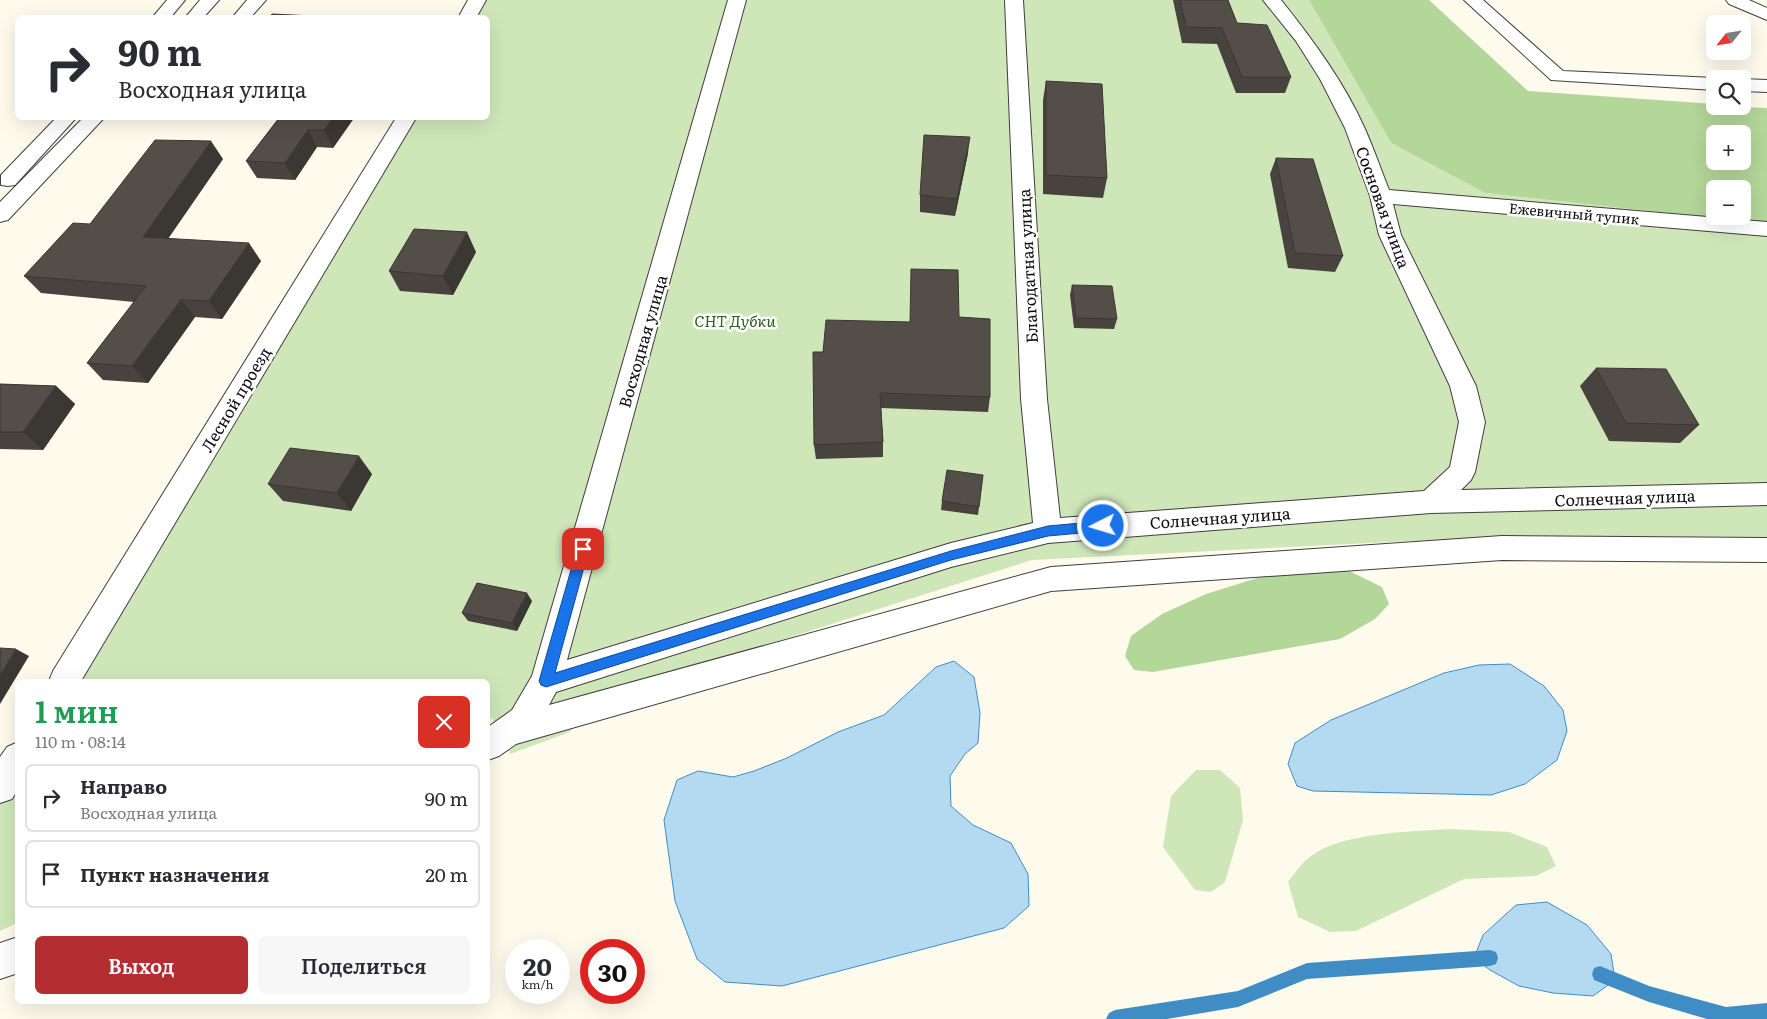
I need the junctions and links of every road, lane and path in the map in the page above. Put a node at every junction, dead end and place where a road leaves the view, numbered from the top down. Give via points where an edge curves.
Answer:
1 (176, 0) edge
2 (210, 0) edge
3 (257, 0) edge
4 (477, 0) edge
5 (738, 0) edge
6 (1014, 0) edge
7 (1272, 0) edge
8 (1473, 0) edge
9 (1735, 0) edge
10 (163, 15) edge
11 (196, 15) edge
12 (243, 15) edge
13 (468, 15) edge
14 (1767, 15) edge
15 (1706, 84) edge
16 (1751, 85) edge
17 (1767, 86) edge
18 (64, 120) edge
19 (92, 120) edge
20 (405, 120) edge
21 (0, 189) edge
22 (1381, 196) junction
23 (1, 209) edge
24 (1767, 229) edge
25 (1767, 494) edge
26 (1431, 502) junction
27 (1048, 531) junction
28 (1767, 550) edge
29 (65, 679) edge
30 (546, 681) junction
31 (497, 738) edge
32 (15, 763) edge
33 (0, 787) edge
34 (15, 955) edge
35 (0, 961) edge

1 - 10 street
2 - 11 street
3 - 12 street
4 - 13 street
5 - 30 street, Восходная улица
6 - 27 street, Благодатная улица via 1034,399
7 - 22 street, Сосновая улица via 1329,79 1355,128
8 - 15 street via 1558,76
9 - 14 street
16 - 17 street
18 - 21 street
19 - 23 street
20 - 29 street, Лесной проезд
22 - 24 street, Ежевичный тупик
22 - 26 street, Сосновая улица via 1390,235 1463,386 1472,422 1462,472
25 - 26 street, Солнечная улица
26 - 27 street, Солнечная улица
27 - 30 street, Солнечная улица via 951,556
28 - 31 street via 1502,548 1052,579
30 - 31 street, Восходная улица via 523,721
32 - 33 street
34 - 35 street

